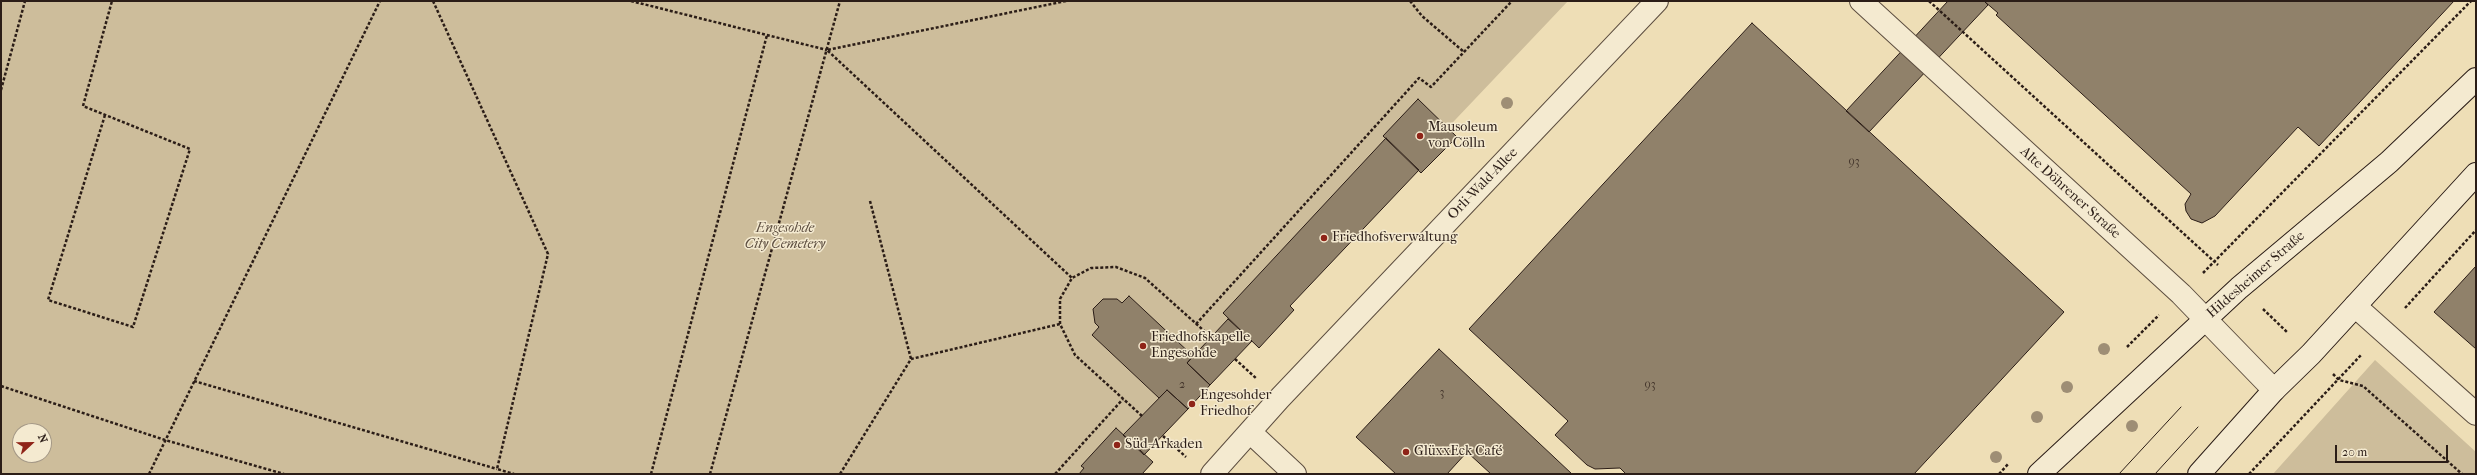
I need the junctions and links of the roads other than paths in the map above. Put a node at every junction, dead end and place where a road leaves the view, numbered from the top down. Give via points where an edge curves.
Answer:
1 (1657, 1) edge
2 (1861, 1) edge
3 (2476, 79) edge
4 (2476, 174) edge
5 (2355, 306) junction
6 (2205, 319) junction
7 (2274, 390) junction
8 (2476, 414) edge
9 (1250, 432) junction
10 (1212, 474) edge
11 (1295, 474) edge
12 (2039, 474) edge
13 (2199, 474) edge

1 - 9 street, Orli-Wald-Allee
2 - 6 street, Alte Döhrener Straße via 2181,294
3 - 6 street, Hildesheimer Straße via 2389,162
4 - 5 street
5 - 7 street
5 - 8 street
6 - 7 street, Alte Döhrener Straße
6 - 12 street, Hildesheimer Straße
7 - 13 street
9 - 10 street, Orli-Wald-Allee
9 - 11 street

